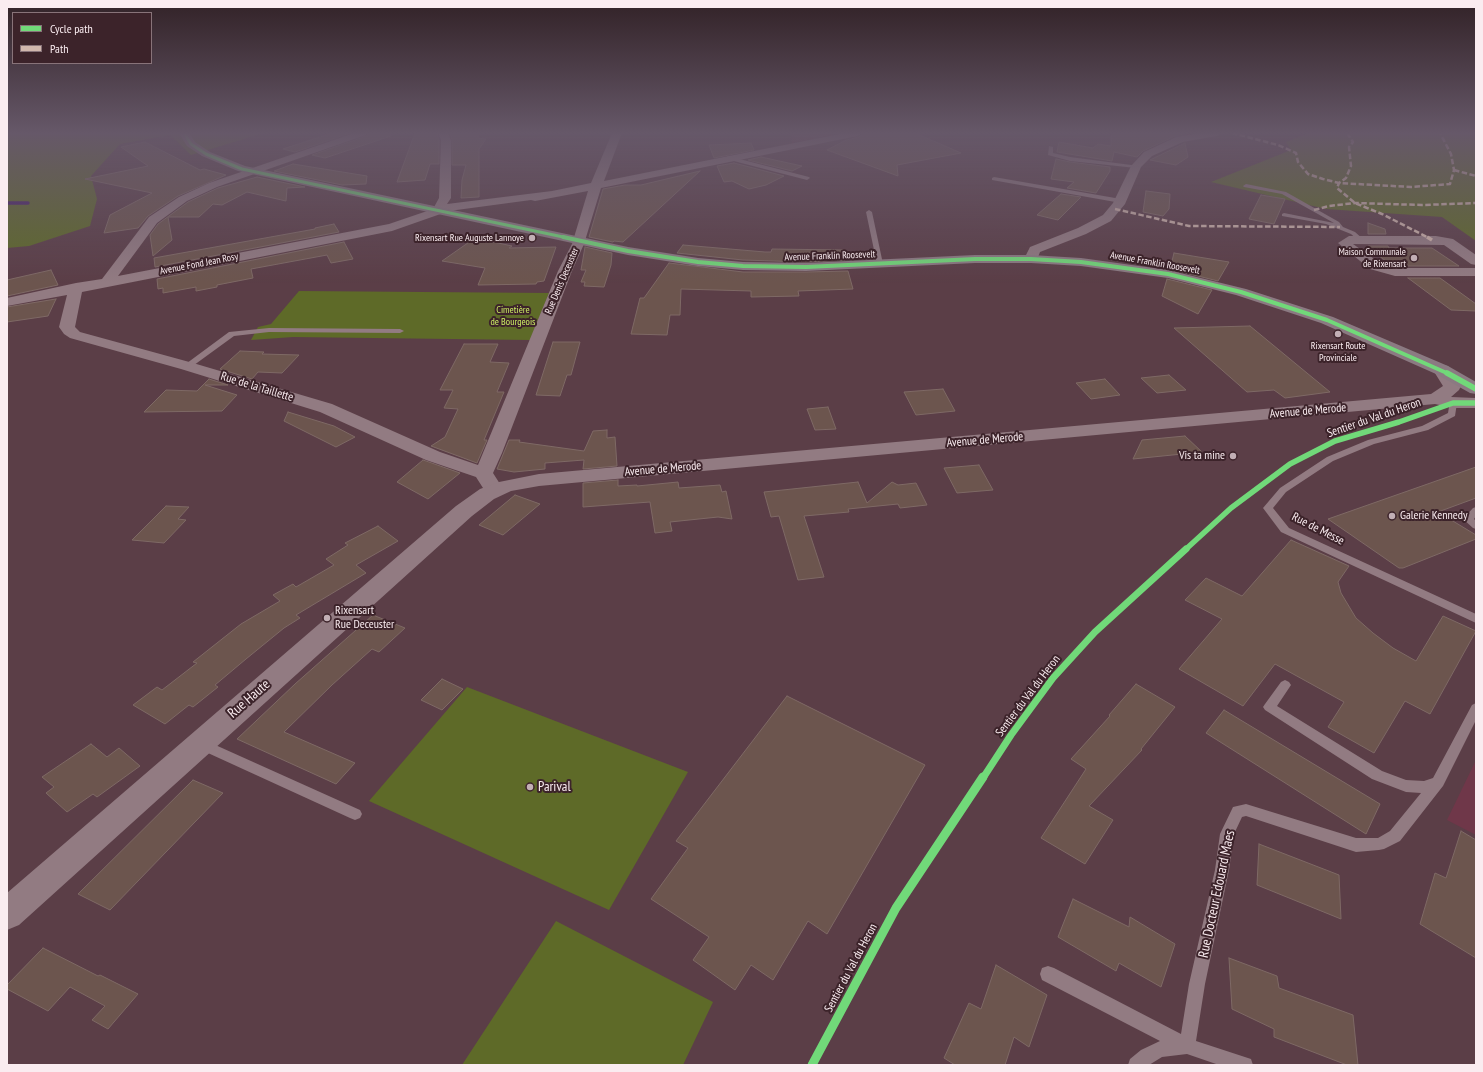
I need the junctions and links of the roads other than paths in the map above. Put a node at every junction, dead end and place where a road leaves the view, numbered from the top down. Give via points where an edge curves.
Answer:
1 (221, 183) edge
2 (309, 183) edge
3 (445, 183) edge
4 (602, 183) edge
5 (1011, 183) edge
6 (1127, 183) edge
7 (597, 184) junction
8 (1246, 186) dead end
9 (1017, 190) dead end
10 (549, 194) junction
11 (1120, 202) junction
12 (438, 211) junction
13 (869, 212) dead end
14 (461, 215) junction
15 (1284, 215) dead end
16 (392, 227) junction
17 (1340, 227) junction
18 (1361, 240) junction
19 (578, 241) junction
20 (1031, 259) junction
21 (1476, 261) edge
22 (880, 264) junction
23 (1476, 272) edge
24 (108, 281) junction
25 (76, 287) junction
26 (7, 302) edge
27 (400, 331) dead end
28 (187, 366) junction
29 (1442, 370) junction
30 (1476, 389) edge
31 (1444, 401) junction
32 (1476, 403) edge
33 (490, 482) junction
34 (1476, 510) edge
35 (1476, 526) edge
36 (1476, 619) edge
37 (1285, 685) dead end
38 (1476, 708) edge
39 (200, 743) junction
40 (1438, 782) junction
41 (355, 814) dead end
42 (7, 914) edge
43 (1048, 974) dead end
44 (1187, 1046) junction
45 (1136, 1065) edge
46 (1245, 1065) edge

1 - 24 street via 200,191 161,213 153,220
2 - 12 main road, Avenue Franklin Roosevelt
3 - 12 street via 445,198
4 - 7 street
5 - 11 lane
6 - 11 street
7 - 10 street
7 - 19 street, Rue Denis Deceuster
8 - 17 lane via 1284,193
9 - 11 lane
10 - 12 street, Avenue Fond Jean Rosy via 474,203
10 - 14 street, Avenue Fond Jean Rosy
11 - 20 street via 1107,218 1035,250
12 - 14 main road, Avenue Franklin Roosevelt
12 - 16 street, Avenue Fond Jean Rosy
13 - 22 lane
14 - 16 street, Avenue Fond Jean Rosy
14 - 19 main road, Avenue Franklin Roosevelt
15 - 17 lane
16 - 24 street, Avenue Fond Jean Rosy
17 - 18 lane
18 - 21 street via 1448,242
18 - 23 street via 1349,240 1344,243 1375,266 1395,272
19 - 22 main road, Avenue Franklin Roosevelt via 713,264 798,267
19 - 33 street, Rue Denis Deceuster via 494,453
20 - 22 main road, Avenue Franklin Roosevelt
20 - 29 main road, Avenue Franklin Roosevelt via 1134,268 1241,292 1333,322
24 - 25 street, Avenue Fond Jean Rosy
25 - 26 street, Avenue Fond Jean Rosy
25 - 28 street, Rue de la Taillette via 68,318 69,331 75,335
27 - 28 lane via 268,330 232,334
28 - 33 street, Rue de la Taillette via 326,408
29 - 30 main road, Avenue Franklin Roosevelt
29 - 31 street via 1452,386
31 - 32 street, Avenue de Merode
31 - 33 street, Avenue de Merode via 513,484
31 - 36 lane, Rue de Messe via 1452,414 1425,428 1371,442 1330,458 1283,490 1268,508 1285,530
33 - 39 street, Rue Haute via 487,494 464,511
34 - 35 lane via 1468,519
37 - 40 lane via 1269,707 1377,775 1406,786 1424,787
38 - 40 lane, Rue Docteur Edouard Maes
39 - 41 lane
39 - 42 street, Rue Haute
40 - 44 lane, Rue Docteur Edouard Maes via 1396,836 1379,844 1356,845 1246,810 1238,811 1228,834
43 - 44 lane
44 - 45 lane via 1160,1049
44 - 46 lane

